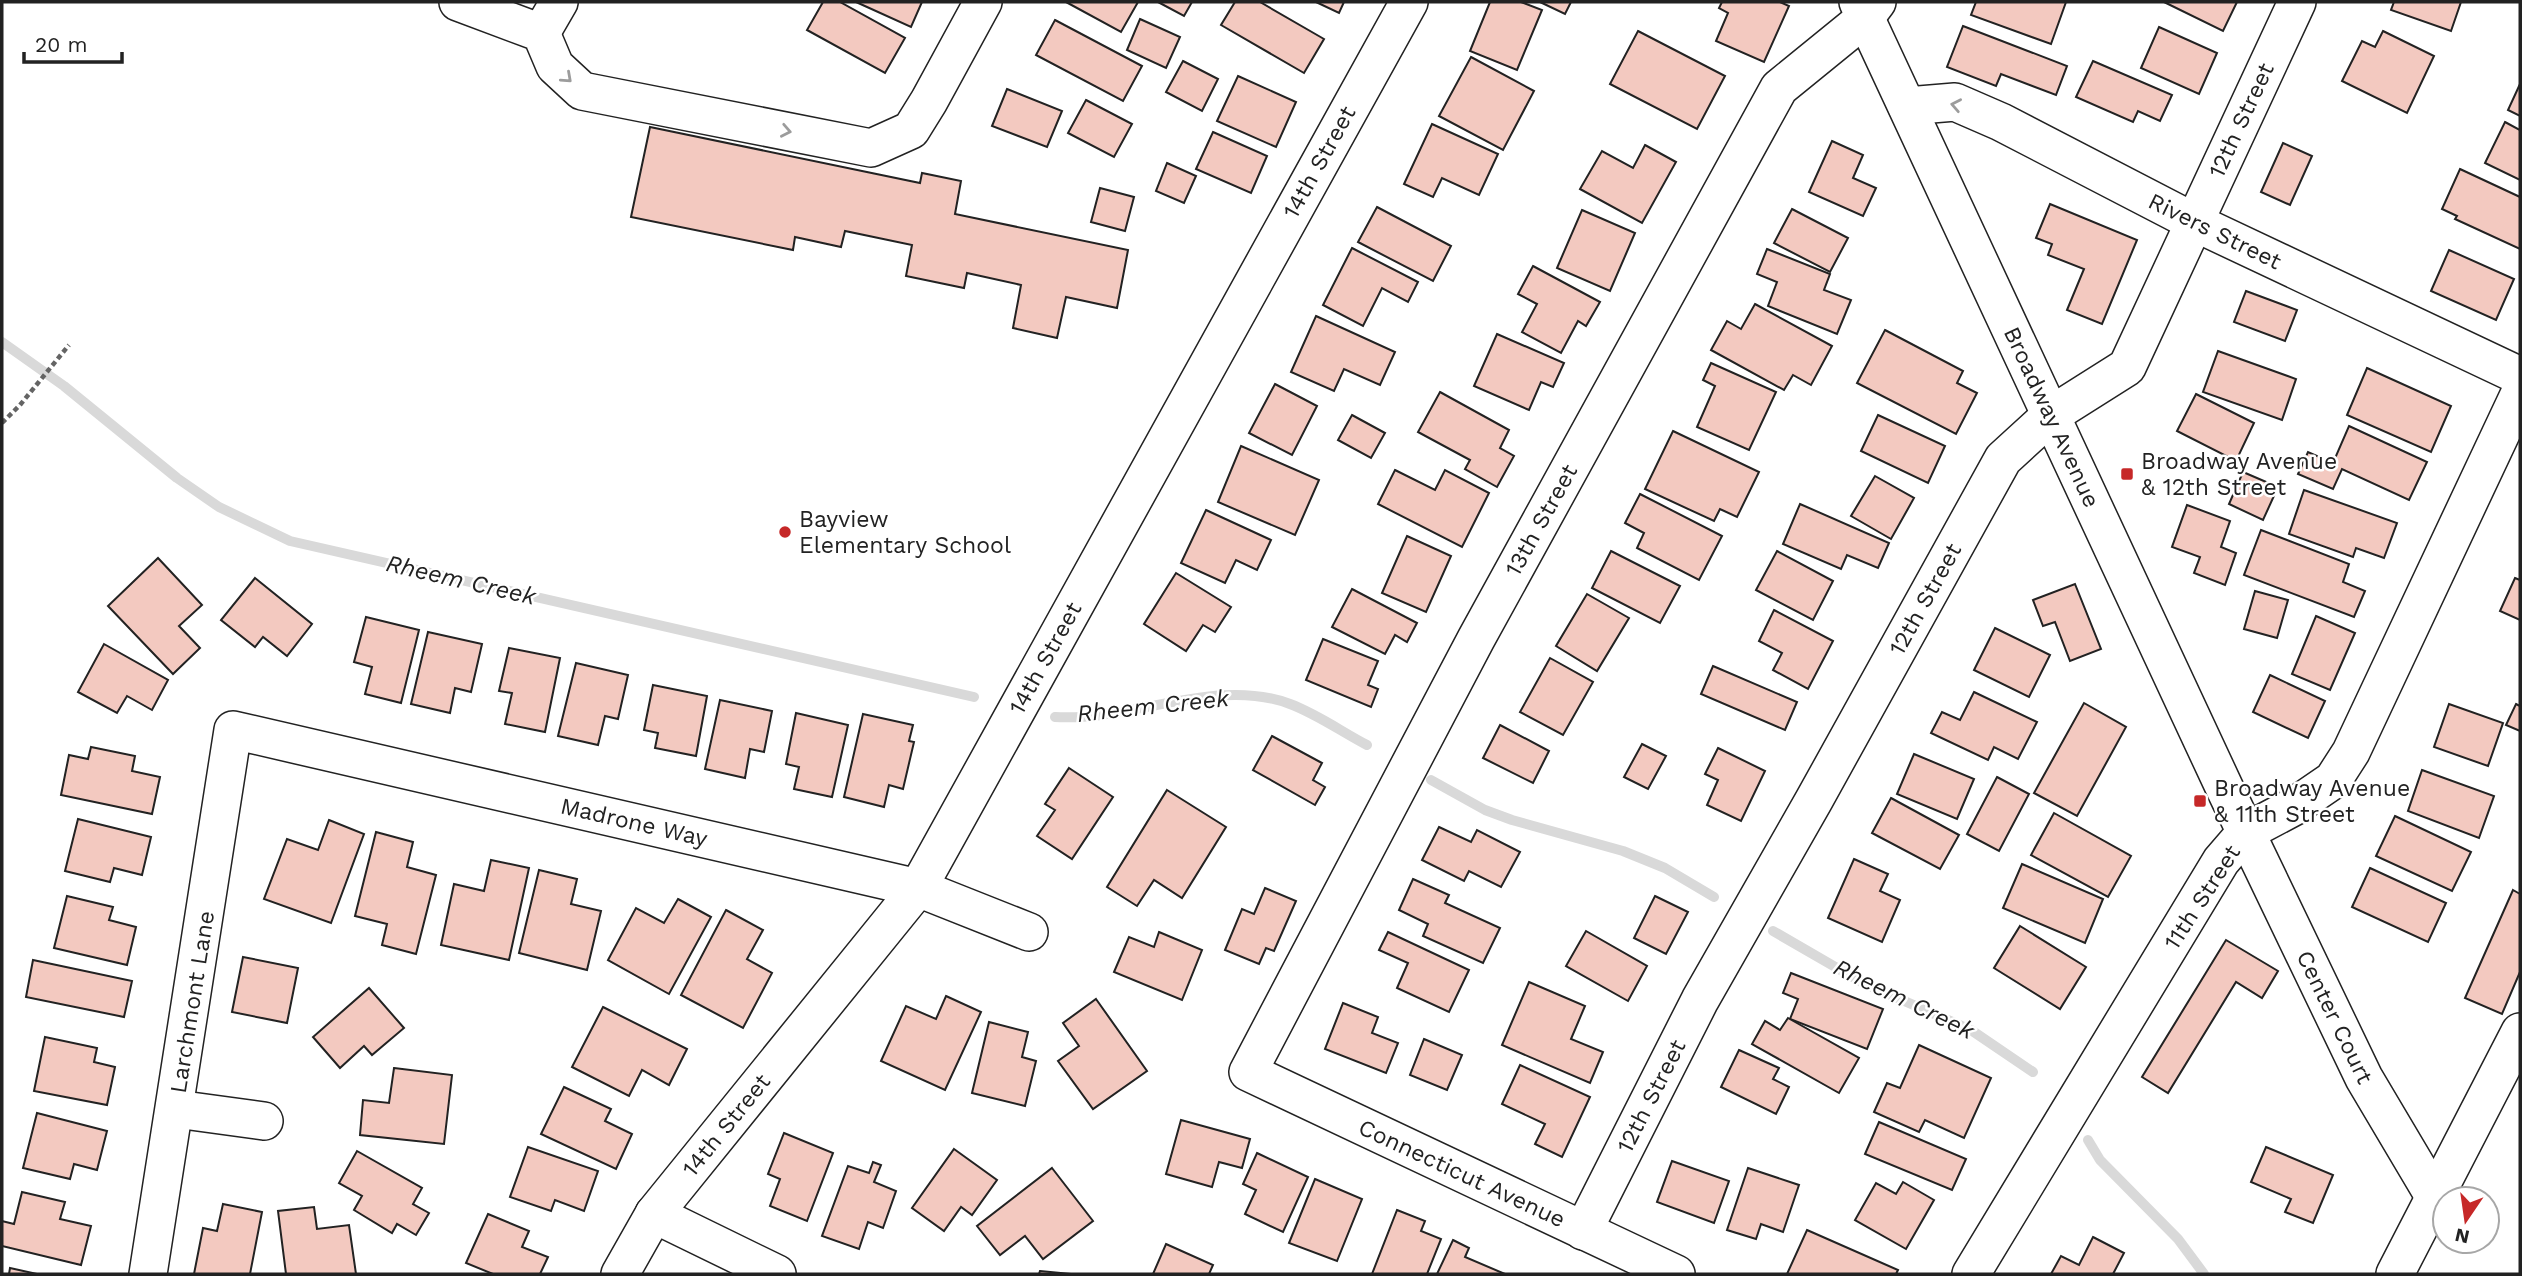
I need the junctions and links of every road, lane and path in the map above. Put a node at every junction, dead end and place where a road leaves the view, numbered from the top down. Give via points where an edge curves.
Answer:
1 (458, 2) edge
2 (559, 2) edge
3 (983, 2) edge
4 (1409, 2) edge
5 (2297, 2) edge
6 (1867, 7) edge
7 (541, 33) junction
8 (1907, 106) junction
9 (2193, 222) junction
10 (69, 345) dead end
11 (2520, 376) edge
12 (2520, 393) edge
13 (2051, 415) junction
14 (2, 423) edge
15 (233, 730) joint
16 (2246, 832) junction
17 (918, 888) junction
18 (1029, 932) dead end
19 (2520, 1032) edge
20 (1248, 1072) joint
21 (176, 1109) junction
22 (264, 1121) dead end
23 (2440, 1185) edge
24 (2431, 1191) edge
25 (2431, 1202) edge
26 (654, 1214) junction
27 (1583, 1231) junction
28 (148, 1274) edge
29 (620, 1274) edge
30 (777, 1274) edge
31 (1676, 1274) edge
32 (1971, 1274) edge
33 (2395, 1274) edge

1 - 7 street
2 - 7 street
7 -> 3 street via 555,66 582,91 871,148 911,130
4 - 17 street, 14th Street
5 - 9 street, 12th Street
6 - 8 street, Broadway Avenue
6 - 20 street, 13th Street via 1779,88 1476,639
9 -> 8 street, Rivers Street via 1955,102
8 - 13 street, Broadway Avenue
9 - 11 street, Rivers Street
9 - 13 street, 12th Street via 2127,367
10 - 14 path
12 - 16 street, 11th Street via 2351,752 2333,780
13 - 16 street, Broadway Avenue
13 - 27 street, 12th Street via 2003,459 1700,1000
15 - 17 street, Madrone Way
15 - 21 street, Larchmont Lane
16 - 24 street, Center Court via 2364,1078
16 - 32 street, 11th Street via 2221,861
17 - 18 street, Madrone Way
17 - 26 street, 14th Street
19 - 23 street
20 - 27 street, Connecticut Avenue
21 - 22 street
21 - 28 street, Larchmont Lane
25 - 33 street
26 - 29 street, 14th Street
26 - 30 street
27 - 31 street, Connecticut Avenue

